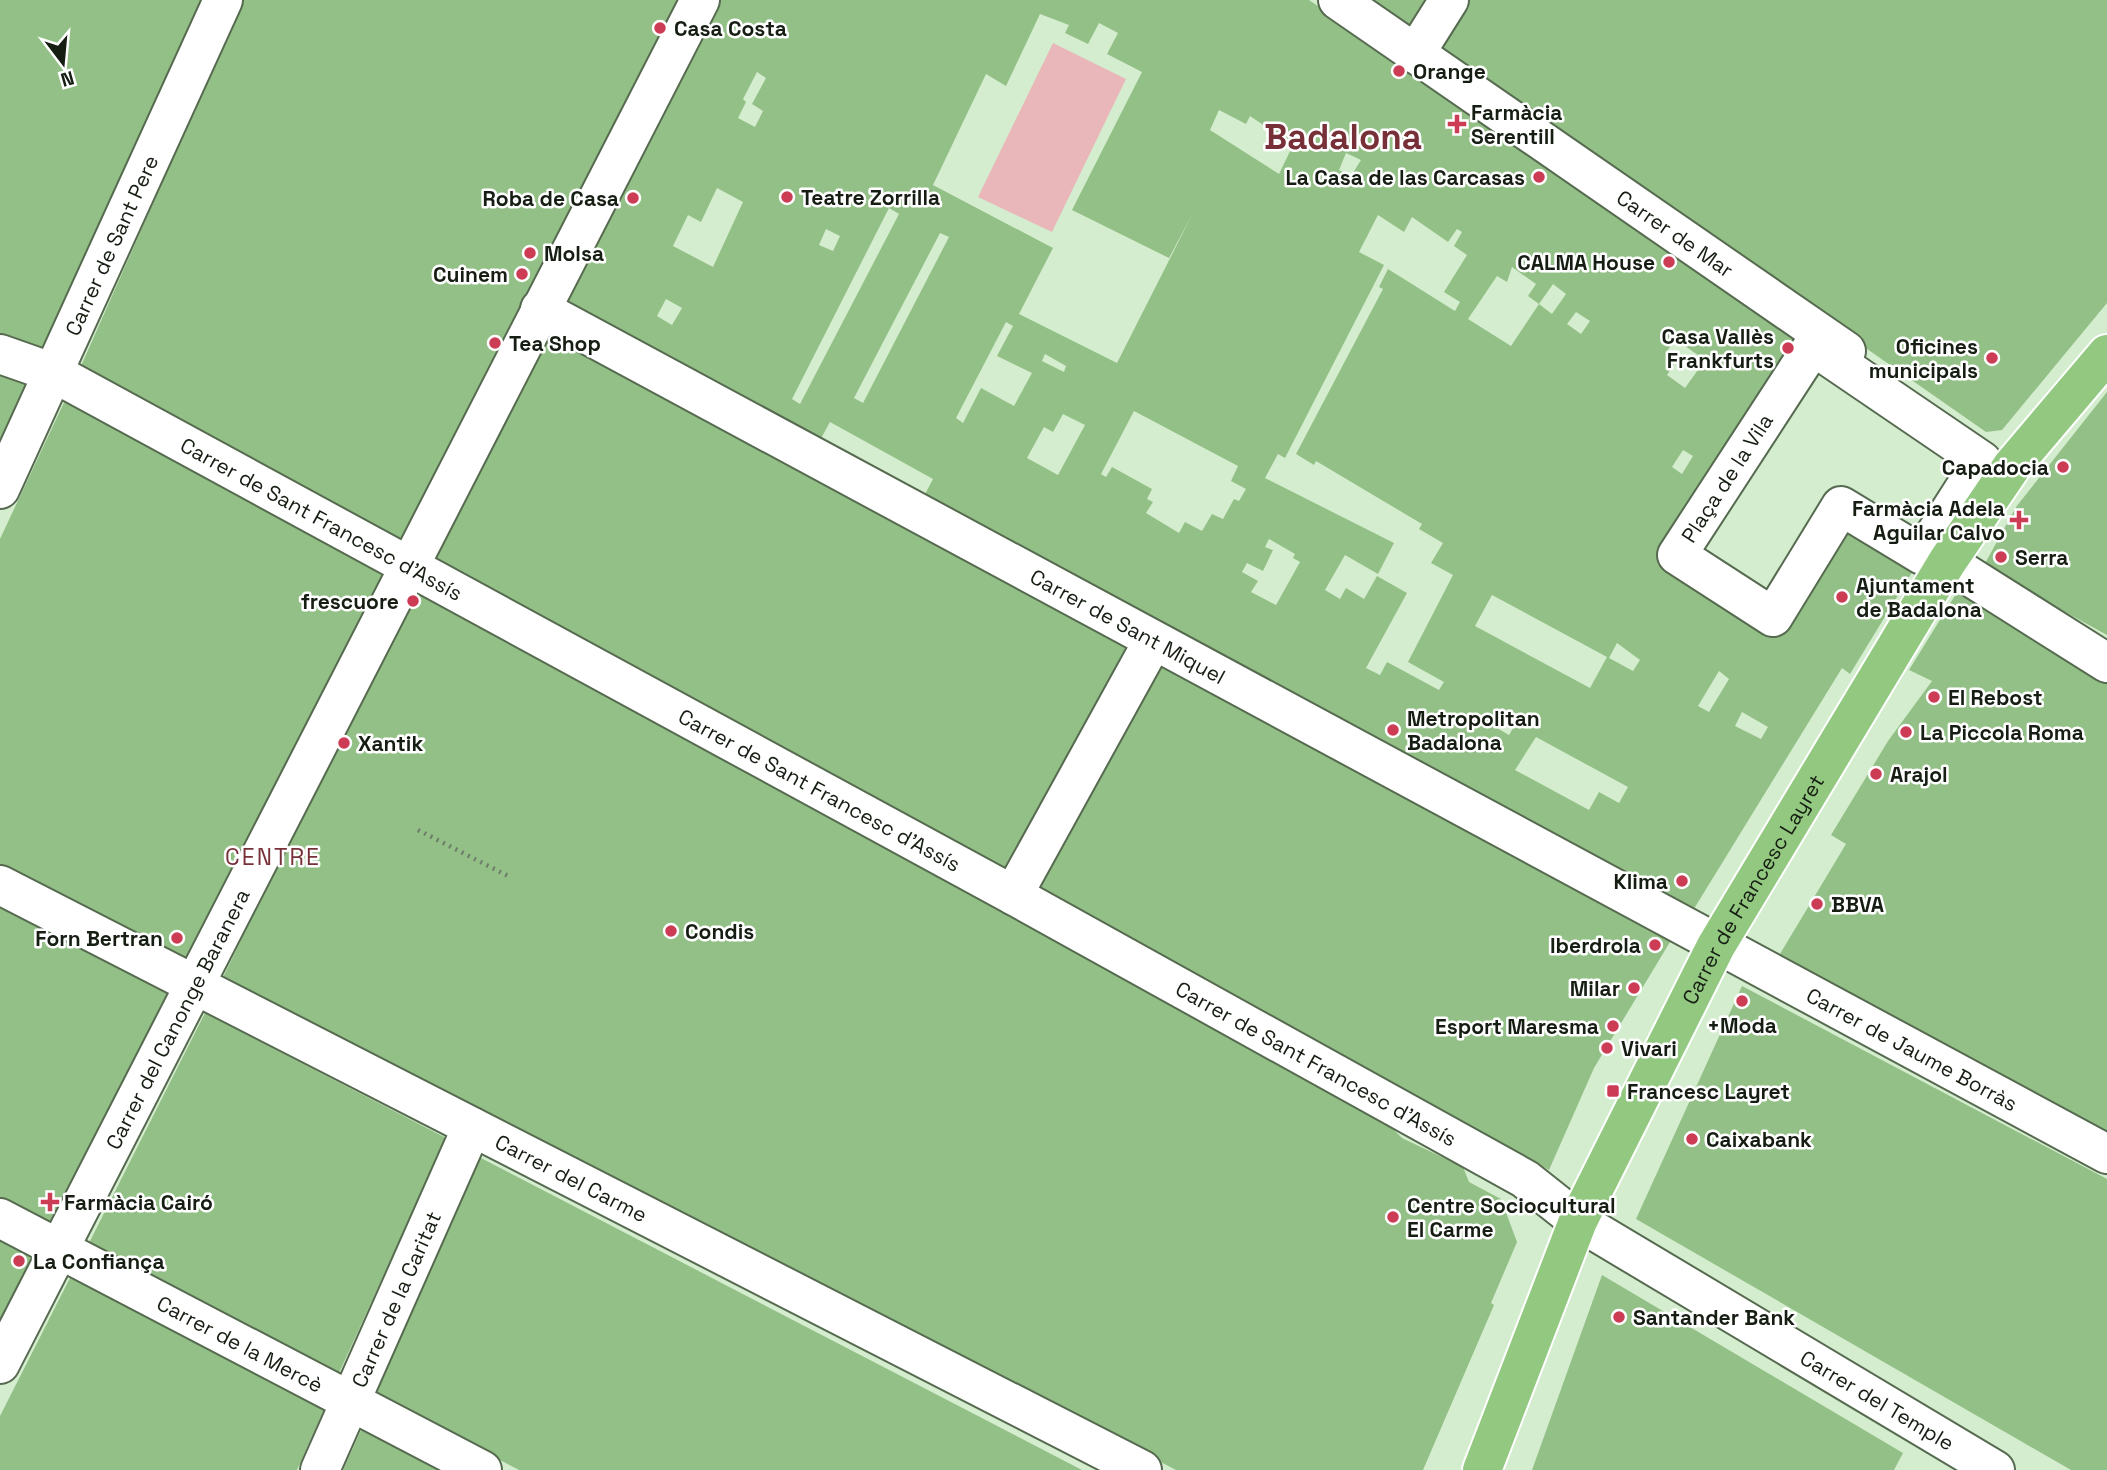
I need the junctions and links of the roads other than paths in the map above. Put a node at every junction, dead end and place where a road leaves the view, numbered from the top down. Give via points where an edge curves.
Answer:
1 (223, 0) edge
2 (700, 0) edge
3 (1338, 0) edge
4 (1449, 0) edge
5 (1415, 54) junction
6 (540, 309) junction
7 (1813, 346) joint
8 (0, 354) edge
9 (2107, 354) edge
10 (54, 373) junction
11 (2012, 466) junction
12 (0, 489) edge
13 (1947, 562) junction
14 (409, 565) junction
15 (1153, 641) junction
16 (2107, 663) edge
17 (0, 886) edge
18 (1013, 895) junction
19 (1716, 946) junction
20 (195, 983) junction
21 (472, 1127) junction
22 (2107, 1154) edge
23 (0, 1218) edge
24 (1578, 1221) junction
25 (58, 1249) junction
26 (0, 1364) edge
27 (351, 1402) junction
28 (320, 1470) edge
29 (482, 1470) edge
30 (1142, 1470) edge
31 (1482, 1470) edge
32 (1995, 1470) edge

1 - 10 street, Carrer de Sant Pere
2 - 6 street, Carrer del Canonge Baranera
3 - 5 street, Carrer de Mar
4 - 5 street
5 - 11 street, Carrer de Mar
6 - 14 street, Carrer del Canonge Baranera
6 - 15 street, Carrer de Sant Miquel
7 - 7 street, Plaça de la Vila via 1677,555 1773,617 1841,506 1922,555 1982,461
8 - 10 street, Carrer de Sant Francesc d'Assís
9 - 11 main road, Carrer de Francesc Layret
10 - 12 street, Carrer de Sant Pere
10 - 14 street, Carrer de Sant Francesc d'Assís
11 - 13 main road, Carrer de Francesc Layret
13 - 16 street
13 - 19 main road, Carrer de Francesc Layret
14 - 18 street, Carrer de Sant Francesc d'Assís
14 - 20 street, Carrer del Canonge Baranera
15 - 18 street
15 - 19 street, Carrer de Sant Miquel
17 - 20 street, Carrer del Carme
18 - 24 street, Carrer de Sant Francesc d'Assís via 1525,1179
19 - 22 street, Carrer de Jaume Borràs
19 - 24 main road, Carrer de Francesc Layret
20 - 21 street, Carrer del Carme
20 - 25 street, Carrer del Canonge Baranera
21 - 27 street, Carrer de la Caritat
21 - 30 street, Carrer del Carme
23 - 25 street, Carrer de la Mercè
24 - 31 main road, Carrer de Francesc Layret
24 - 32 street, Carrer del Temple
25 - 26 street, Carrer del Canonge Baranera
25 - 27 street, Carrer de la Mercè
27 - 28 street, Carrer de la Caritat
27 - 29 street, Carrer de la Mercè

